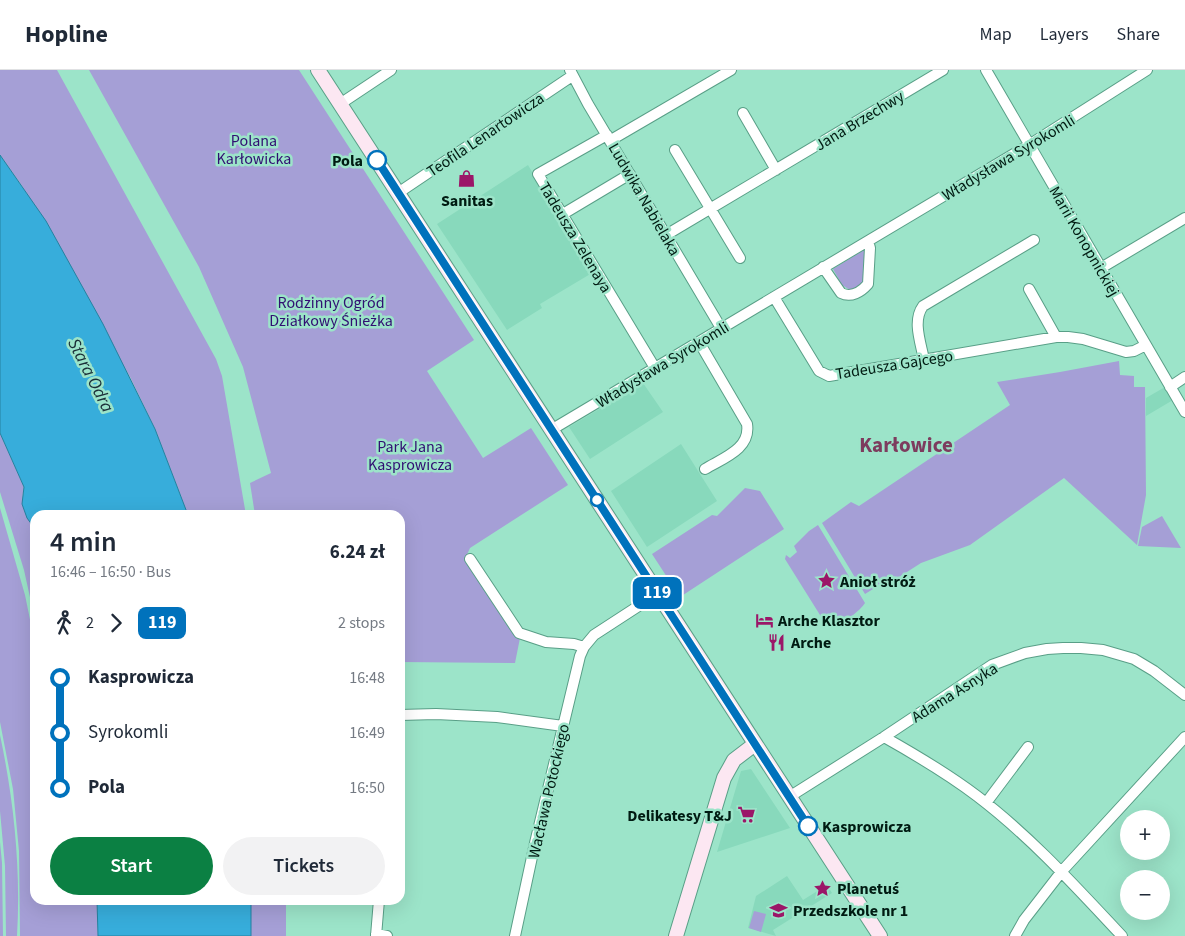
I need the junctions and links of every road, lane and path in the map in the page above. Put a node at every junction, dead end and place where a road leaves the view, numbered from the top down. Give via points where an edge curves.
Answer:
1 (318, 70) edge
2 (391, 70) edge
3 (731, 70) edge
4 (943, 70) edge
5 (986, 70) edge
6 (1147, 70) edge
7 (571, 73) edge
8 (340, 104) junction
9 (743, 113) dead end
10 (609, 138) junction
11 (1029, 145) junction
12 (674, 150) dead end
13 (776, 170) junction
14 (630, 174) junction
15 (398, 192) junction
16 (710, 209) junction
17 (563, 214) junction
18 (1185, 218) edge
19 (666, 235) junction
20 (1034, 240) dead end
21 (868, 241) junction
22 (740, 258) dead end
23 (824, 267) junction
24 (1101, 268) junction
25 (1029, 290) dead end
26 (774, 296) junction
27 (721, 328) junction
28 (1056, 337) junction
29 (699, 342) junction
30 (1146, 345) junction
31 (924, 360) junction
32 (655, 368) junction
33 (1185, 376) edge
34 (1170, 387) junction
35 (1185, 412) edge
36 (551, 430) junction
37 (705, 469) dead end
38 (470, 559) dead end
39 (657, 594) junction
40 (584, 647) junction
41 (1185, 695) edge
42 (405, 715) edge
43 (563, 726) junction
44 (884, 737) junction
45 (1185, 737) edge
46 (755, 744) junction
47 (1028, 747) dead end
48 (789, 797) junction
49 (986, 803) junction
50 (1062, 871) junction
51 (379, 905) edge
52 (376, 935) edge
53 (387, 936) edge
54 (515, 936) edge
55 (676, 936) edge
56 (880, 936) edge
57 (1015, 936) edge
58 (1122, 936) edge

1 - 8 street
2 - 8 street
3 - 10 street
4 - 13 street, Jana Brzechwy
5 - 11 street, Marii Konopnickiej
6 - 11 street, Władysława Syrokomli
7 - 10 street, Ludwika Nabielaka
7 - 15 street, Teofila Lenartowicza
8 - 15 street
9 - 13 street
10 - 14 street, Ludwika Nabielaka
10 - 17 street, Tadeusza Zelenaya via 538,174
11 - 21 street, Władysława Syrokomli
11 - 24 street, Marii Konopnickiej
12 - 16 street
13 - 16 street, Jana Brzechwy
14 - 17 street
14 - 19 street, Ludwika Nabielaka
15 - 36 street
16 - 19 street, Jana Brzechwy
16 - 22 street
17 - 32 street, Tadeusza Zelenaya
18 - 24 street
19 - 27 street, Ludwika Nabielaka
20 - 31 street via 923,306 917,319
21 - 23 street, Władysława Syrokomli
21 - 23 street via 868,284 863,290 851,295 841,293
23 - 26 street, Władysława Syrokomli
24 - 30 street, Marii Konopnickiej
25 - 28 street
26 - 27 street, Władysława Syrokomli
26 - 31 street, Tadeusza Gajcego via 819,371 829,376
27 - 29 street, Władysława Syrokomli
28 - 30 street, Tadeusza Gajcego via 1083,339 1126,352
28 - 31 street, Tadeusza Gajcego
29 - 32 street, Władysława Syrokomli
29 - 37 street via 748,430 740,448
30 - 34 street, Marii Konopnickiej
32 - 36 street, Władysława Syrokomli
33 - 34 street
34 - 35 street, Marii Konopnickiej
36 - 39 street
38 - 40 street via 519,633 546,642
39 - 40 street, Wacława Potockiego via 594,634
39 - 46 street
40 - 43 street, Wacława Potockiego
41 - 44 street, Adama Asnyka via 1134,659 1103,650 1047,649 992,665
42 - 43 street via 497,717
43 - 54 street, Wacława Potockiego
44 - 48 street, Adama Asnyka
44 - 49 street
45 - 50 street
46 - 48 street
46 - 55 street via 734,760 724,778
47 - 49 street
48 - 56 street
49 - 50 street
50 - 57 street
50 - 58 street
51 - 52 street
52 - 53 street

